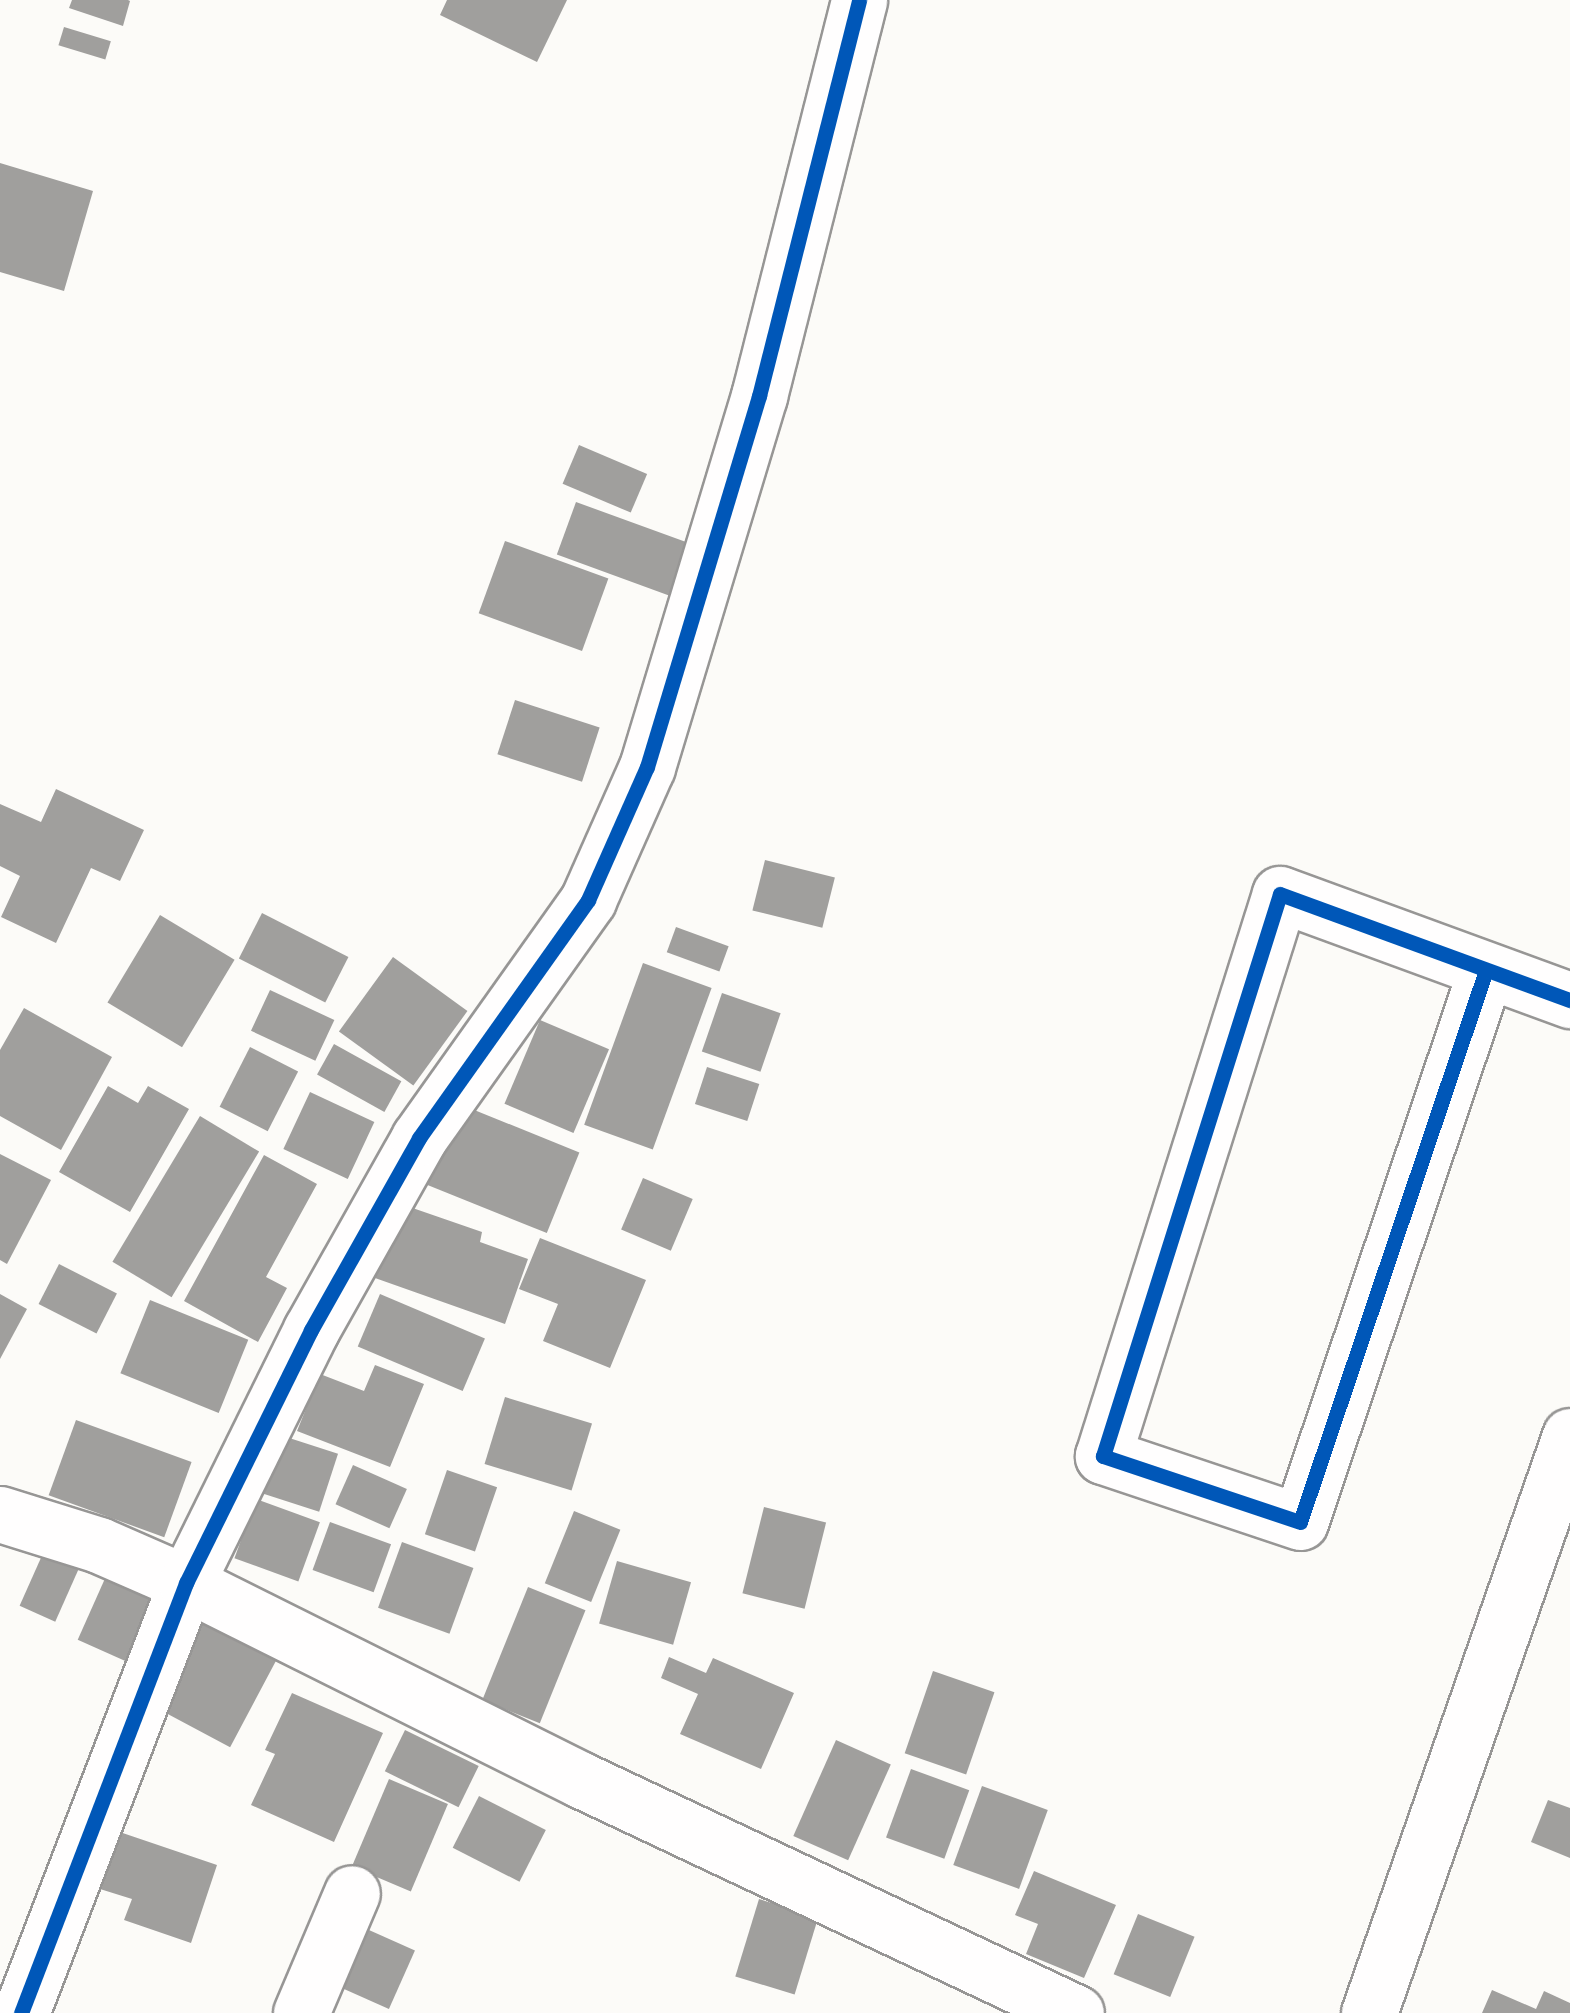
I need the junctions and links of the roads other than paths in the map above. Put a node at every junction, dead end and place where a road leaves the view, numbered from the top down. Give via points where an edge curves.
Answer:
1 (859, 0) edge
2 (1486, 970) junction
3 (1570, 1000) edge
4 (1570, 1436) edge
5 (0, 1514) edge
6 (186, 1583) junction
7 (352, 1893) dead end
8 (21, 2013) edge
9 (301, 2013) edge
10 (1076, 2013) edge
11 (1369, 2013) edge

1 - 6 street via 758,396 647,767 588,900 419,1138 311,1330
2 - 2 street via 1280,894 1103,1456 1300,1522
2 - 3 street
4 - 11 street
5 - 6 street via 99,1544
6 - 8 street
6 - 10 street via 581,1780
7 - 9 street

